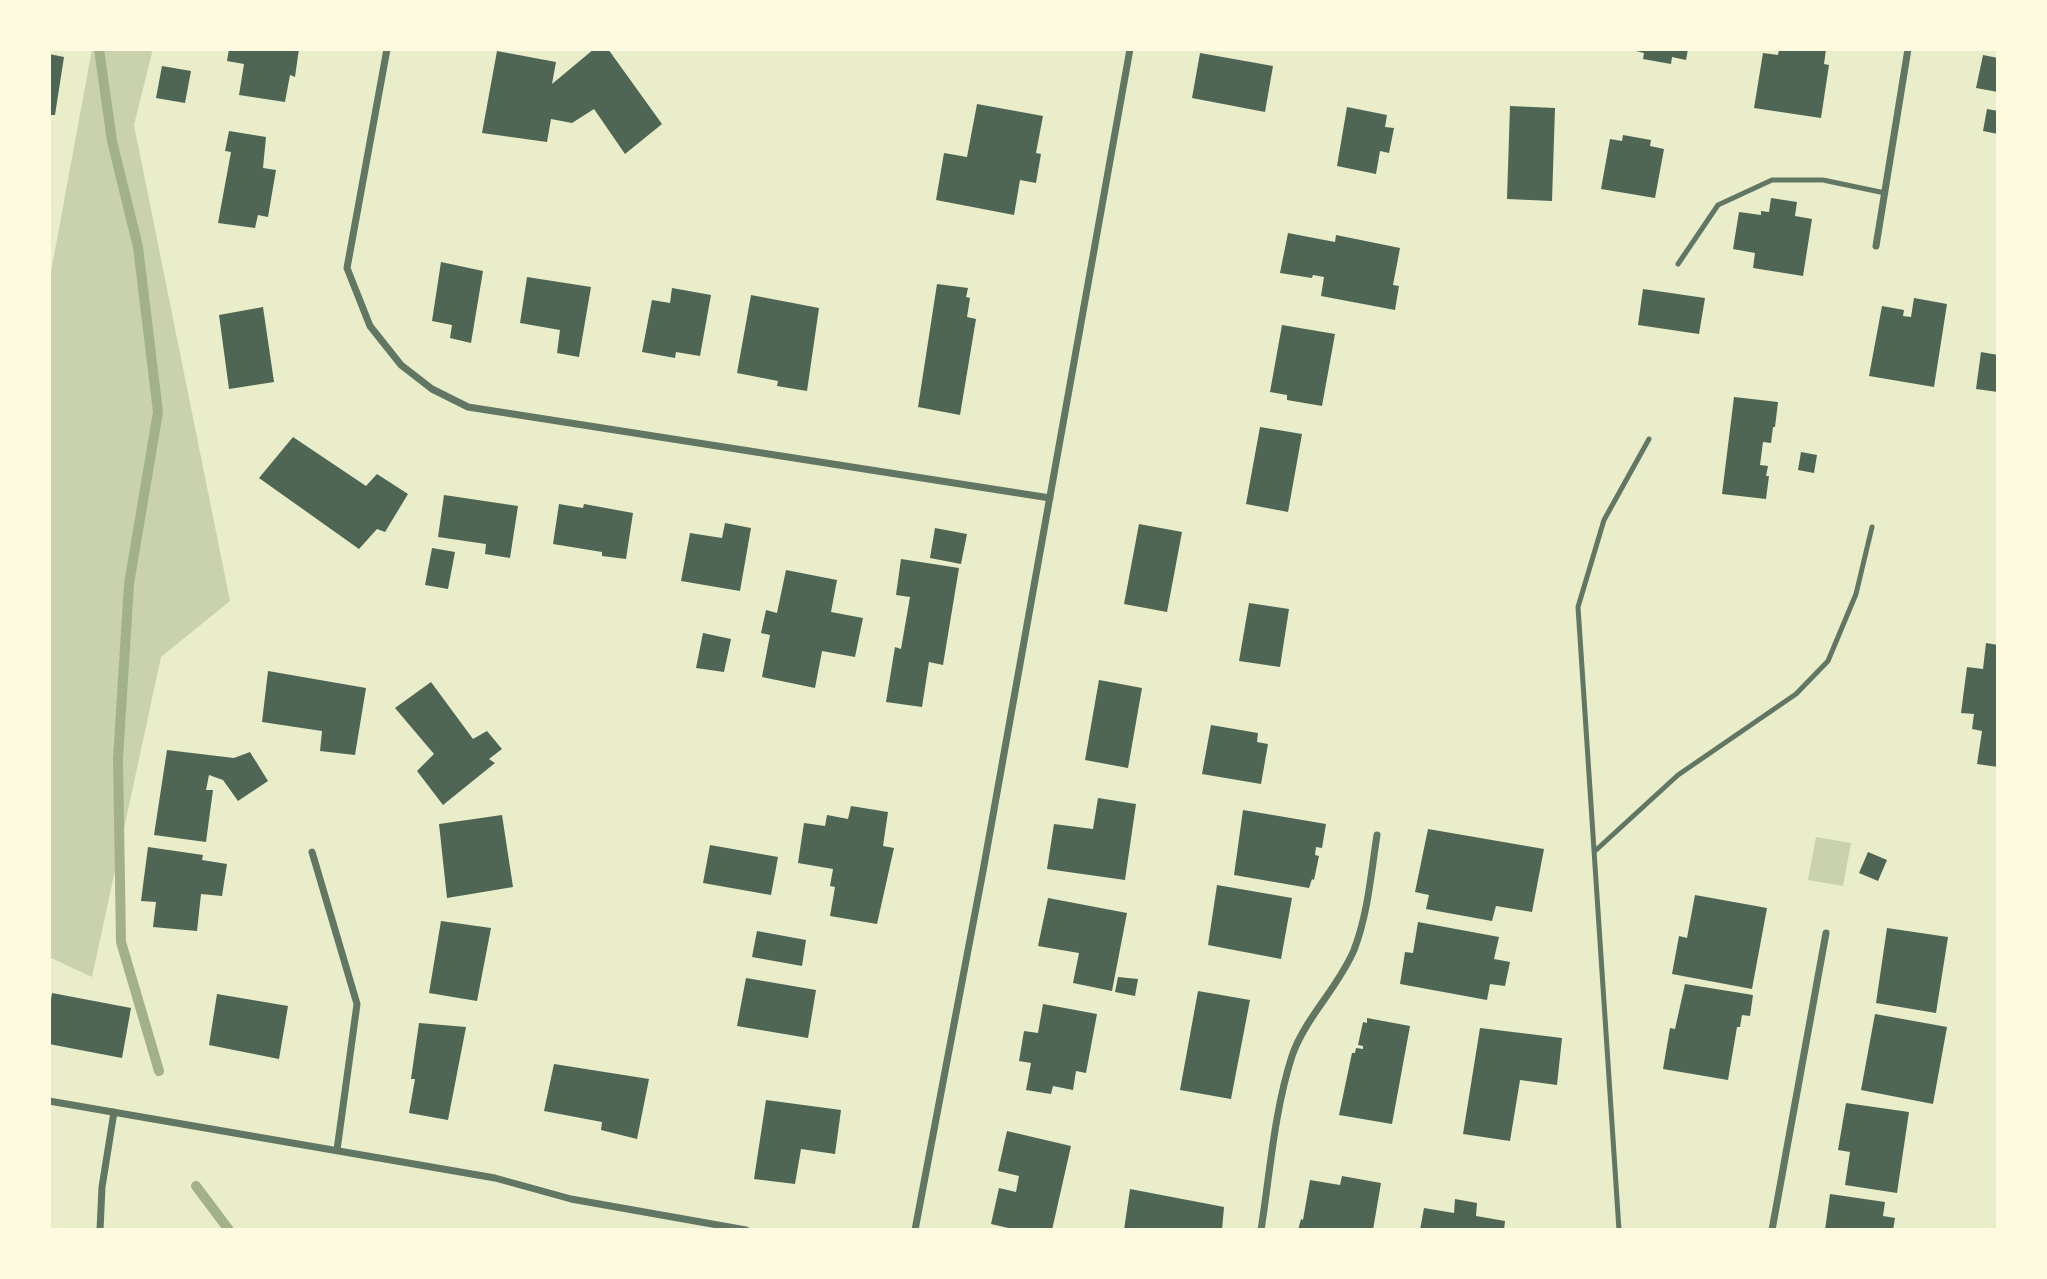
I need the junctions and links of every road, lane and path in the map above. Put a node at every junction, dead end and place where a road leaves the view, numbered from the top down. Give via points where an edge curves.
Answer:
1 (387, 49) edge
2 (1130, 49) edge
3 (1908, 49) edge
4 (1885, 193) junction
5 (1876, 246) dead end
6 (1678, 264) dead end
7 (1649, 439) dead end
8 (1050, 498) junction
9 (1872, 527) dead end
10 (1377, 835) dead end
11 (1595, 851) junction
12 (312, 852) dead end
13 (1826, 933) dead end
14 (49, 1101) edge
15 (114, 1112) junction
16 (337, 1150) junction
17 (100, 1230) edge
18 (746, 1230) edge
19 (915, 1230) edge
20 (1261, 1230) edge
21 (1619, 1230) edge
22 (1772, 1230) edge

1 - 8 street via 347,268 370,326 401,365 432,389 468,407
2 - 8 street
3 - 4 street
4 - 5 street
4 - 6 lane via 1823,180 1772,180 1718,205
7 - 11 lane via 1604,520 1578,607
8 - 19 street
9 - 11 lane via 1856,594 1828,661 1796,694 1678,775
10 - 20 street via 1364,917 1353,951 1293,1054
11 - 21 lane
12 - 16 street via 357,1004
13 - 22 street
14 - 15 street
15 - 16 street
15 - 17 street
16 - 18 street

